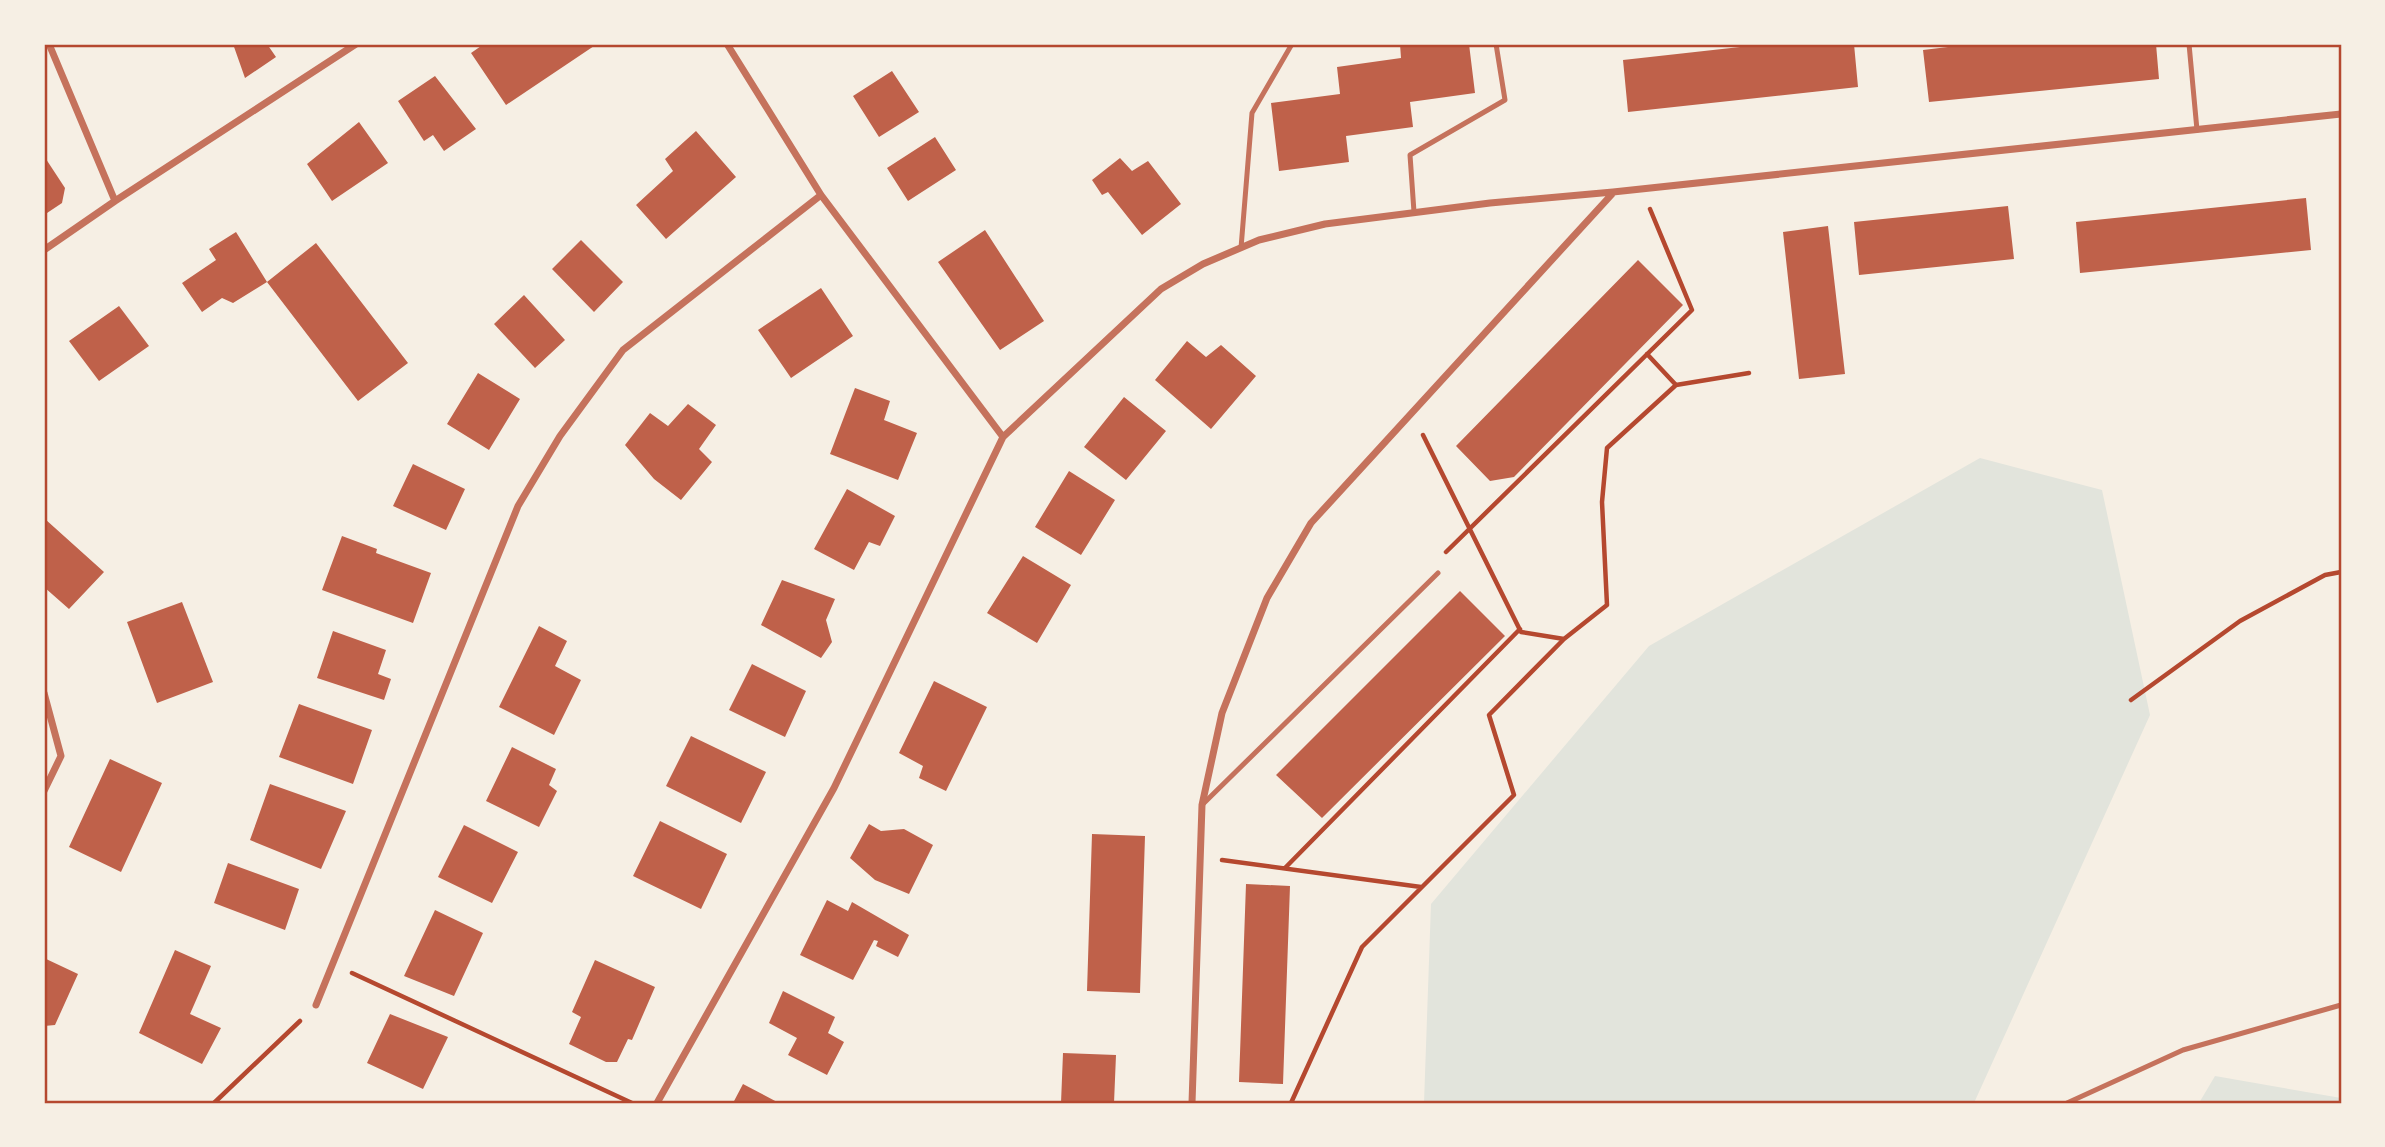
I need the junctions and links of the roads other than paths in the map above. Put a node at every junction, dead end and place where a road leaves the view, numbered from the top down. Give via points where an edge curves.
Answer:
1 (49, 44) edge
2 (356, 44) edge
3 (727, 44) edge
4 (1292, 44) edge
5 (1496, 44) edge
6 (2189, 44) edge
7 (2341, 114) edge
8 (2197, 130) junction
9 (1613, 192) junction
10 (821, 195) junction
11 (115, 201) junction
12 (1414, 212) junction
13 (1241, 248) junction
14 (44, 250) edge
15 (1003, 437) junction
16 (1437, 573) road end
17 (44, 693) edge
18 (44, 791) edge
19 (1202, 805) junction
20 (316, 1005) road end
21 (2341, 1005) edge
22 (657, 1103) edge
23 (1192, 1103) edge
24 (2067, 1103) edge

1 - 11 street
2 - 11 street
3 - 10 street
4 - 13 lane via 1252,113
5 - 12 lane via 1505,100 1410,155
6 - 8 lane
7 - 8 street
8 - 9 street
9 - 12 street
9 - 19 street via 1311,523 1267,598 1222,713
10 - 15 street
10 - 20 street via 623,351 560,436 518,506
11 - 14 street
12 - 13 street via 1325,224
13 - 15 street via 1161,289
15 - 22 street via 834,788
16 - 19 lane
17 - 18 street via 61,756
19 - 23 street
21 - 24 lane via 2183,1050

